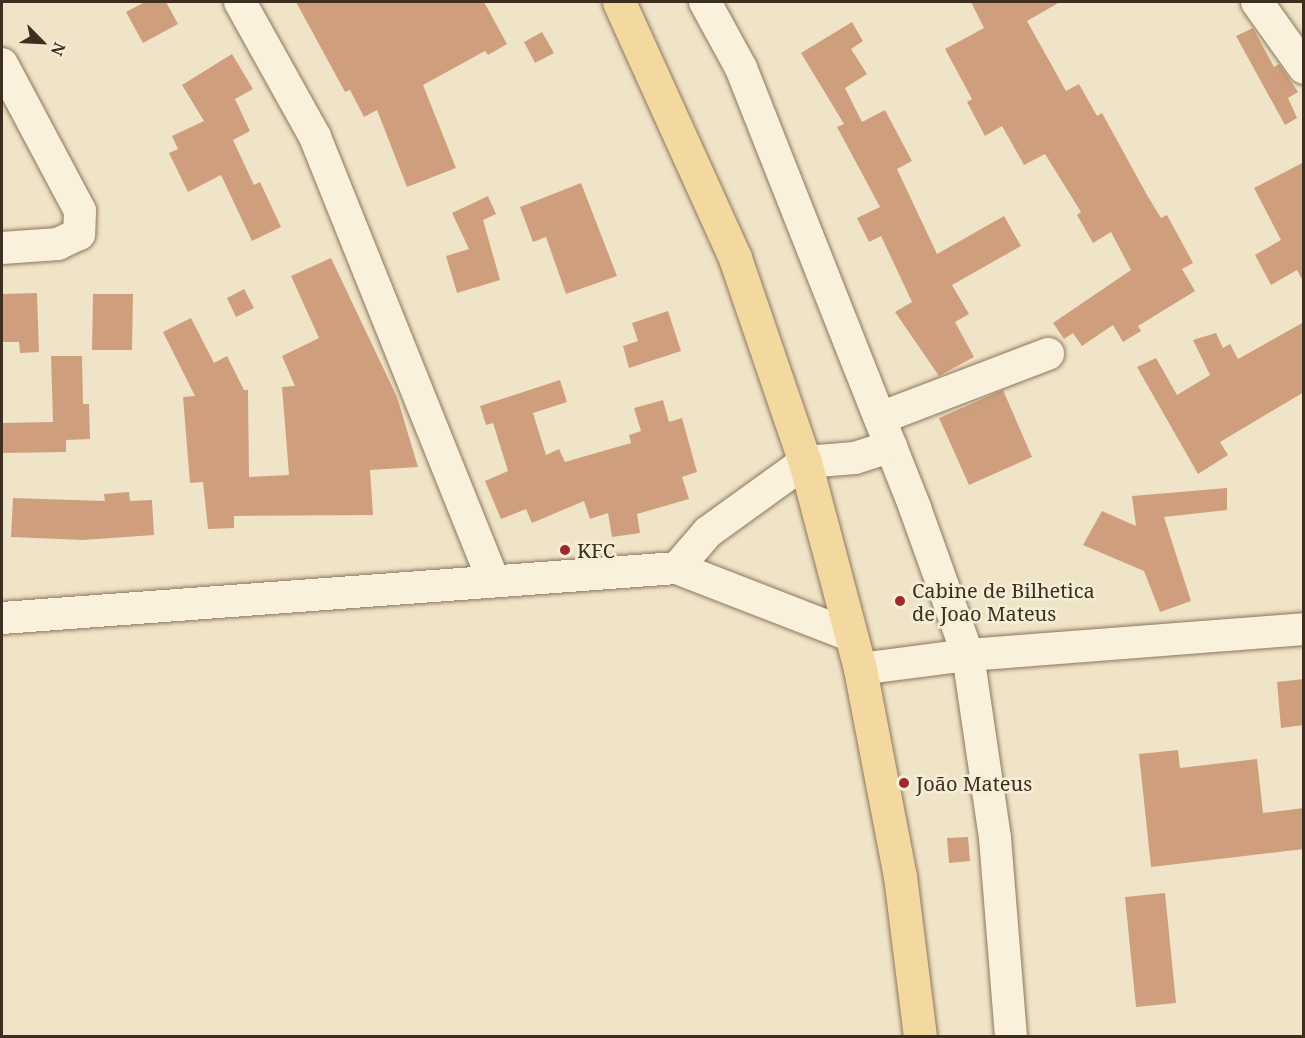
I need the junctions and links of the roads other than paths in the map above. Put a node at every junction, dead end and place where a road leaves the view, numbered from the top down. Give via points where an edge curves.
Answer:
1 (240, 2) edge
2 (619, 2) edge
3 (705, 2) edge
4 (1257, 2) edge
5 (2, 64) edge
6 (1304, 68) edge
7 (2, 248) edge
8 (1048, 354) dead end
9 (885, 432) junction
10 (805, 462) junction
11 (677, 568) junction
12 (493, 579) junction
13 (2, 618) edge
14 (1304, 629) edge
15 (850, 635) junction
16 (968, 654) junction
17 (860, 669) junction
18 (920, 1036) edge
19 (1011, 1036) edge

1 - 12 street via 315,137
2 - 10 main road via 735,258
3 - 9 street via 741,68
4 - 6 street
5 - 7 street via 80,211 79,234 58,244
8 - 9 street
9 - 10 street via 855,458
9 - 16 street
10 - 11 street via 708,532
10 - 15 main road
11 - 12 street
11 - 15 street
12 - 13 street
14 - 16 street
15 - 17 main road
16 - 17 street
16 - 19 street via 995,838
17 - 18 main road via 900,876

